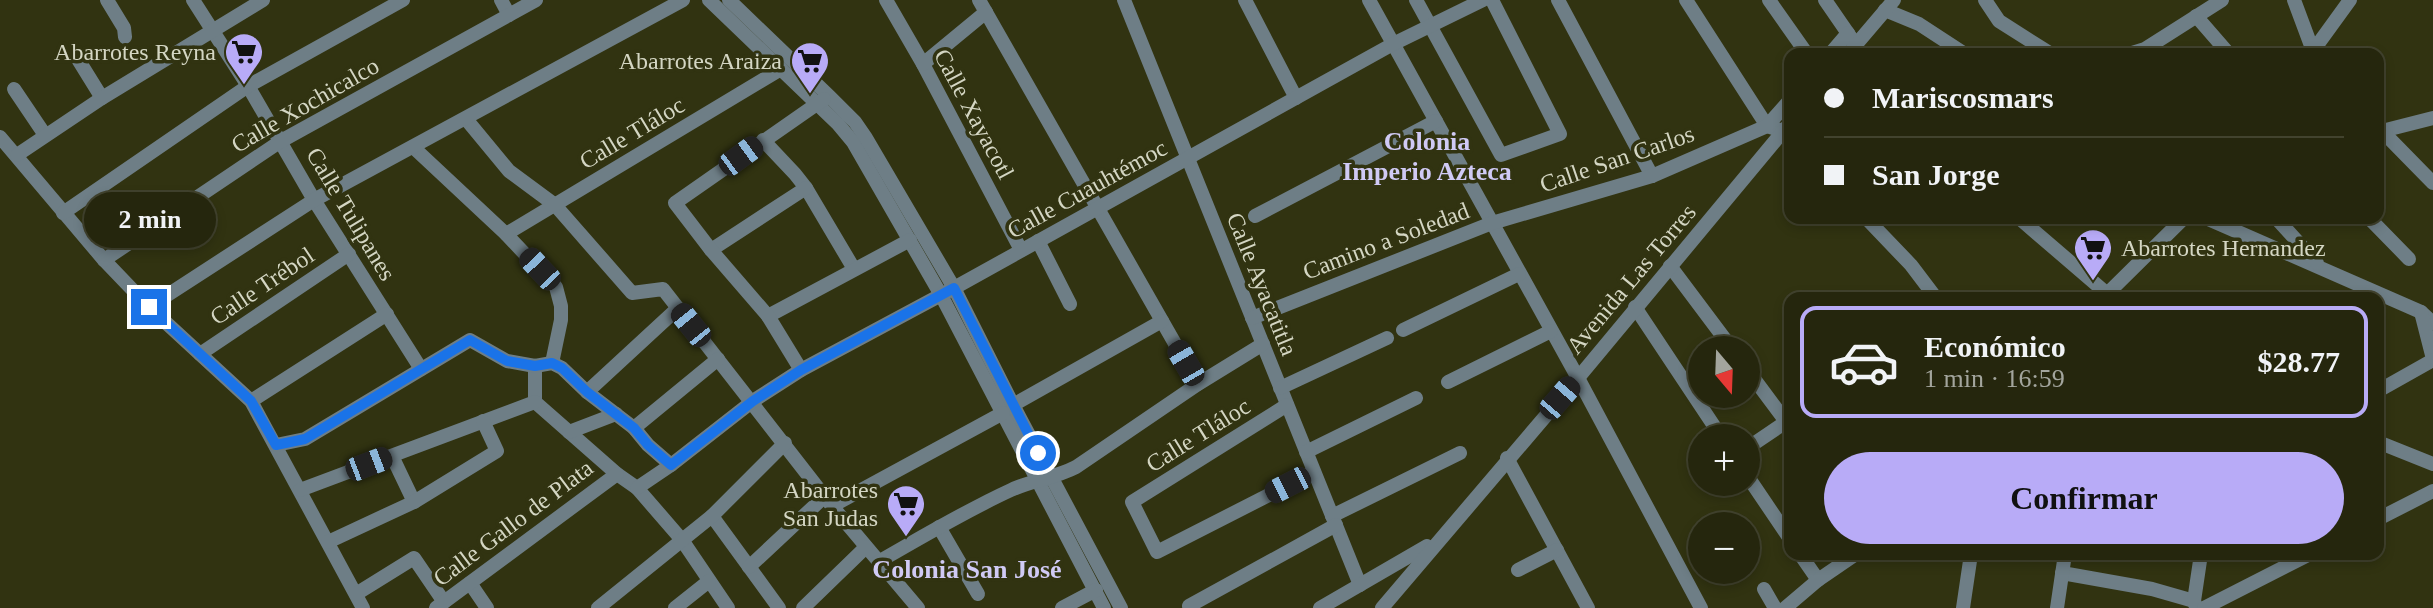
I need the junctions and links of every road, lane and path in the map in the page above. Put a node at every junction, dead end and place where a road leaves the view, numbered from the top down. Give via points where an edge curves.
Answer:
1 (107, 0) edge
2 (193, 0) edge
3 (263, 0) edge
4 (403, 0) edge
5 (501, 0) edge
6 (536, 0) edge
7 (683, 0) edge
8 (709, 0) edge
9 (729, 0) edge
10 (886, 0) edge
11 (1124, 0) edge
12 (1245, 0) edge
13 (1369, 0) edge
14 (1416, 0) edge
15 (1483, 0) edge
16 (1492, 0) edge
17 (1558, 0) edge
18 (1686, 0) edge
19 (1769, 0) edge
20 (1825, 0) edge
21 (1985, 0) edge
22 (2222, 0) edge
23 (2294, 0) edge
24 (2350, 0) edge
25 (1890, 5) edge
26 (982, 6) edge
27 (509, 15) junction
28 (2196, 16) junction
29 (1430, 26) junction
30 (212, 29) junction
31 (125, 37) dead end
32 (2156, 42) junction
33 (1393, 44) junction
34 (1851, 44) edge
35 (1803, 48) edge
36 (1956, 48) edge
37 (2042, 48) edge
38 (2147, 48) edge
39 (2162, 48) edge
40 (2224, 48) edge
41 (2309, 48) edge
42 (2313, 48) edge
43 (76, 56) dead end
44 (923, 64) junction
45 (781, 69) junction
46 (248, 86) junction
47 (14, 89) dead end
48 (102, 98) junction
49 (1296, 98) junction
50 (823, 100) junction
51 (1784, 107) edge
52 (2433, 118) edge
53 (466, 119) junction
54 (1436, 121) junction
55 (1767, 126) junction
56 (1784, 130) edge
57 (2384, 131) edge
58 (45, 135) junction
59 (1784, 136) edge
60 (2384, 136) edge
61 (0, 137) edge
62 (763, 140) junction
63 (281, 141) junction
64 (413, 147) junction
65 (17, 155) junction
66 (1188, 159) junction
67 (1652, 176) junction
68 (2433, 183) edge
69 (806, 188) junction
70 (314, 200) junction
71 (555, 205) junction
72 (1098, 208) junction
73 (63, 213) junction
74 (1255, 216) dead end
75 (1492, 223) junction
76 (1872, 224) edge
77 (2026, 224) edge
78 (2178, 224) edge
79 (2220, 224) edge
80 (2281, 224) edge
81 (2375, 224) edge
82 (506, 234) junction
83 (910, 240) junction
84 (1038, 241) junction
85 (711, 250) junction
86 (1021, 250) junction
87 (349, 254) junction
88 (2409, 259) dead end
89 (104, 260) junction
90 (1670, 266) junction
91 (2319, 266) junction
92 (854, 269) junction
93 (1519, 274) junction
94 (947, 292) junction
95 (1931, 292) edge
96 (2105, 292) edge
97 (2114, 292) edge
98 (1070, 304) dead end
99 (149, 307) junction
100 (1635, 307) junction
101 (2427, 307) edge
102 (677, 309) junction
103 (387, 314) junction
104 (768, 316) junction
105 (1252, 318) junction
106 (1162, 321) junction
107 (2433, 323) edge
108 (1403, 330) dead end
109 (1551, 331) junction
110 (1722, 336) edge
111 (1387, 338) dead end
112 (1263, 344) junction
113 (200, 354) junction
114 (718, 359) junction
115 (2433, 360) edge
116 (552, 363) junction
117 (535, 366) junction
118 (421, 369) junction
119 (801, 370) junction
120 (1578, 378) junction
121 (1448, 382) dead end
122 (1198, 384) junction
123 (1760, 387) edge
124 (1280, 388) junction
125 (2384, 388) edge
126 (587, 392) junction
127 (1416, 398) dead end
128 (251, 401) junction
129 (753, 401) junction
130 (535, 402) junction
131 (1287, 405) junction
132 (1008, 409) junction
133 (616, 414) junction
134 (1784, 420) edge
135 (483, 421) junction
136 (1713, 424) edge
137 (1784, 427) edge
138 (634, 428) junction
139 (569, 432) junction
140 (1760, 441) edge
141 (785, 443) junction
142 (276, 445) junction
143 (2384, 446) edge
144 (1306, 452) junction
145 (1460, 453) dead end
146 (392, 456) junction
147 (1507, 458) junction
148 (2433, 464) edge
149 (671, 465) junction
150 (1314, 472) junction
151 (617, 474) junction
152 (1045, 479) junction
153 (637, 488) junction
154 (300, 490) junction
155 (2433, 491) edge
156 (1760, 495) edge
157 (829, 501) junction
158 (414, 502) junction
159 (712, 516) junction
160 (2384, 516) edge
161 (1334, 520) junction
162 (939, 527) junction
163 (1784, 530) edge
164 (682, 540) junction
165 (1439, 540) junction
166 (328, 542) junction
167 (866, 547) junction
168 (1557, 550) junction
169 (1804, 560) edge
170 (1847, 560) edge
171 (1970, 560) edge
172 (2064, 560) edge
173 (2201, 560) edge
174 (2297, 560) edge
175 (878, 562) junction
176 (749, 567) junction
177 (1518, 570) dead end
178 (2062, 573) junction
179 (1818, 580) junction
180 (709, 581) junction
181 (470, 583) junction
182 (1360, 585) junction
183 (1764, 589) dead end
184 (1096, 590) junction
185 (356, 594) junction
186 (978, 594) dead end
187 (1392, 595) junction
188 (440, 605) edge
189 (1189, 606) dead end
190 (2200, 606) edge
191 (363, 608) edge
192 (487, 608) edge
193 (598, 608) edge
194 (675, 608) edge
195 (728, 608) edge
196 (779, 608) edge
197 (803, 608) edge
198 (918, 608) edge
199 (1062, 608) edge
200 (1104, 608) edge
201 (1121, 608) edge
202 (1320, 608) edge
203 (1382, 608) edge
204 (1402, 608) edge
205 (1588, 608) edge
206 (1701, 608) edge
207 (1775, 608) edge
208 (1785, 608) edge
209 (1963, 608) edge
210 (2057, 608) edge

1 - 31 street
2 - 30 street, Calle Tulipanes
3 - 30 street
4 - 46 street
5 - 27 street
6 - 27 street, Calle Xochicalco
7 - 53 street
8 - 45 street
9 - 50 street
10 - 44 street, Calle Xayacotl
11 - 66 street, Calle Ayacatitla
12 - 49 street
13 - 33 street
14 - 29 street
15 - 29 street, Calle Cuauhtémoc
16 - 29 street via 1560,134 1501,155
17 - 67 street
18 - 55 street
19 - 35 street
20 - 34 street
21 - 37 street via 1999,21
22 - 28 street
23 - 41 street
24 - 42 street
25 - 34 street
25 - 36 street
26 - 44 street
26 - 72 street
27 - 63 street, Calle Xochicalco
28 - 32 street
28 - 40 street
29 - 33 street, Calle Cuauhtémoc
30 - 46 street, Calle Tulipanes
30 - 48 street
32 - 38 street
32 - 39 street
33 - 49 street, Calle Cuauhtémoc
33 - 54 street
43 - 48 street
44 - 86 street, Calle Xayacotl
45 - 50 street
45 - 71 street, Calle Tláloc
46 - 63 street, Calle Tulipanes
46 - 73 street
47 - 58 street
48 - 58 street
49 - 66 street, Calle Cuauhtémoc
50 - 62 street
50 - 83 street
50 - 94 street via 855,122 866,138
51 - 55 street, Calle San Carlos
52 - 57 street
53 - 64 street
53 - 71 street via 509,171
54 - 74 street
54 - 75 street
55 - 56 street
55 - 67 street, Calle San Carlos
58 - 65 street
59 - 90 street, Avenida Las Torres
60 - 68 street
61 - 65 street
62 - 69 street
62 - 85 street via 675,203
63 - 70 street, Calle Tulipanes
63 - 89 street, Calle Xochicalco
64 - 70 street
64 - 82 street
65 - 73 street
66 - 72 street, Calle Cuauhtémoc
66 - 105 street, Calle Ayacatitla
67 - 75 street, Calle San Carlos
69 - 85 street
69 - 92 street
70 - 87 street, Calle Tulipanes
70 - 99 street
71 - 82 street, Calle Tláloc
71 - 102 street via 632,293 663,289
72 - 84 street, Calle Cuauhtémoc
72 - 106 street
73 - 89 street
75 - 93 street
75 - 105 street, Camino a Soledad
76 - 95 street
77 - 96 street
78 - 97 street
79 - 91 street
80 - 91 street
81 - 88 street
82 - 116 street via 559,295 561,320
83 - 92 street
83 - 94 street
84 - 86 street, Calle Cuauhtémoc
84 - 98 street
85 - 104 street
86 - 94 street, Calle Cuauhtémoc
87 - 103 street, Calle Tulipanes
87 - 113 street, Calle Trébol
89 - 99 street
90 - 100 street, Avenida Las Torres
90 - 110 street
91 - 101 street
92 - 104 street
93 - 108 street
93 - 109 street
94 - 119 street, Calle Cuauhtémoc
94 - 132 street
99 - 113 street
100 - 120 street, Avenida Las Torres
100 - 136 street
101 - 107 street
101 - 115 street
102 - 114 street
102 - 126 street
103 - 118 street, Calle Tulipanes
103 - 128 street
104 - 119 street
105 - 112 street, Calle Ayacatitla
106 - 122 street
106 - 132 street
109 - 120 street
109 - 121 street
111 - 124 street
112 - 122 street
112 - 124 street, Calle Ayacatitla
113 - 128 street
114 - 129 street
114 - 138 street
115 - 125 street
116 - 117 street
116 - 126 street
117 - 118 street via 507,361 470,340
117 - 130 street
118 - 142 street via 305,439
119 - 129 street, Calle Cuauhtémoc
120 - 147 street, Avenida Las Torres
120 - 206 street
122 - 152 street via 1076,467
123 - 134 street
124 - 131 street, Calle Ayacatitla
126 - 133 street
127 - 144 street
128 - 142 street
129 - 141 street
129 - 149 street, Calle Cuauhtémoc
130 - 135 street
130 - 139 street
131 - 144 street, Calle Ayacatitla
131 - 150 street, Calle Tláloc via 1132,502 1157,552
132 - 152 street
132 - 157 street
133 - 138 street
133 - 139 street
135 - 146 street
135 - 158 street via 497,451
137 - 140 street
138 - 149 street
139 - 151 street
141 - 157 street
141 - 159 street
142 - 154 street
143 - 148 street
144 - 150 street, Calle Ayacatitla
145 - 161 street
146 - 154 street
146 - 158 street
147 - 165 street, Avenida Las Torres
147 - 168 street
149 - 153 street, Calle Cuauhtémoc
150 - 161 street, Calle Ayacatitla
151 - 153 street
151 - 181 street, Calle Gallo de Plata
152 - 162 street via 1012,489
152 - 184 street
152 - 201 street
153 - 164 street
154 - 166 street
155 - 160 street
156 - 163 street
157 - 167 street
157 - 176 street
158 - 166 street
159 - 164 street
159 - 176 street
161 - 182 street, Calle Ayacatitla
161 - 189 street
162 - 175 street
162 - 186 street
164 - 180 street
164 - 193 street
165 - 182 street
165 - 187 street, Avenida Las Torres
166 - 185 street
167 - 175 street
167 - 197 street
168 - 177 street
168 - 205 street
169 - 179 street
170 - 179 street
171 - 209 street
172 - 178 street
173 - 190 street
174 - 190 street
175 - 198 street
176 - 196 street
178 - 190 street via 2152,589
178 - 210 street
179 - 208 street
180 - 194 street
180 - 195 street
181 - 188 street, Calle Gallo de Plata
181 - 192 street
182 - 202 street
183 - 207 street
184 - 199 street
184 - 200 street
185 - 188 street via 414,558
185 - 191 street
187 - 203 street, Avenida Las Torres
187 - 204 street

